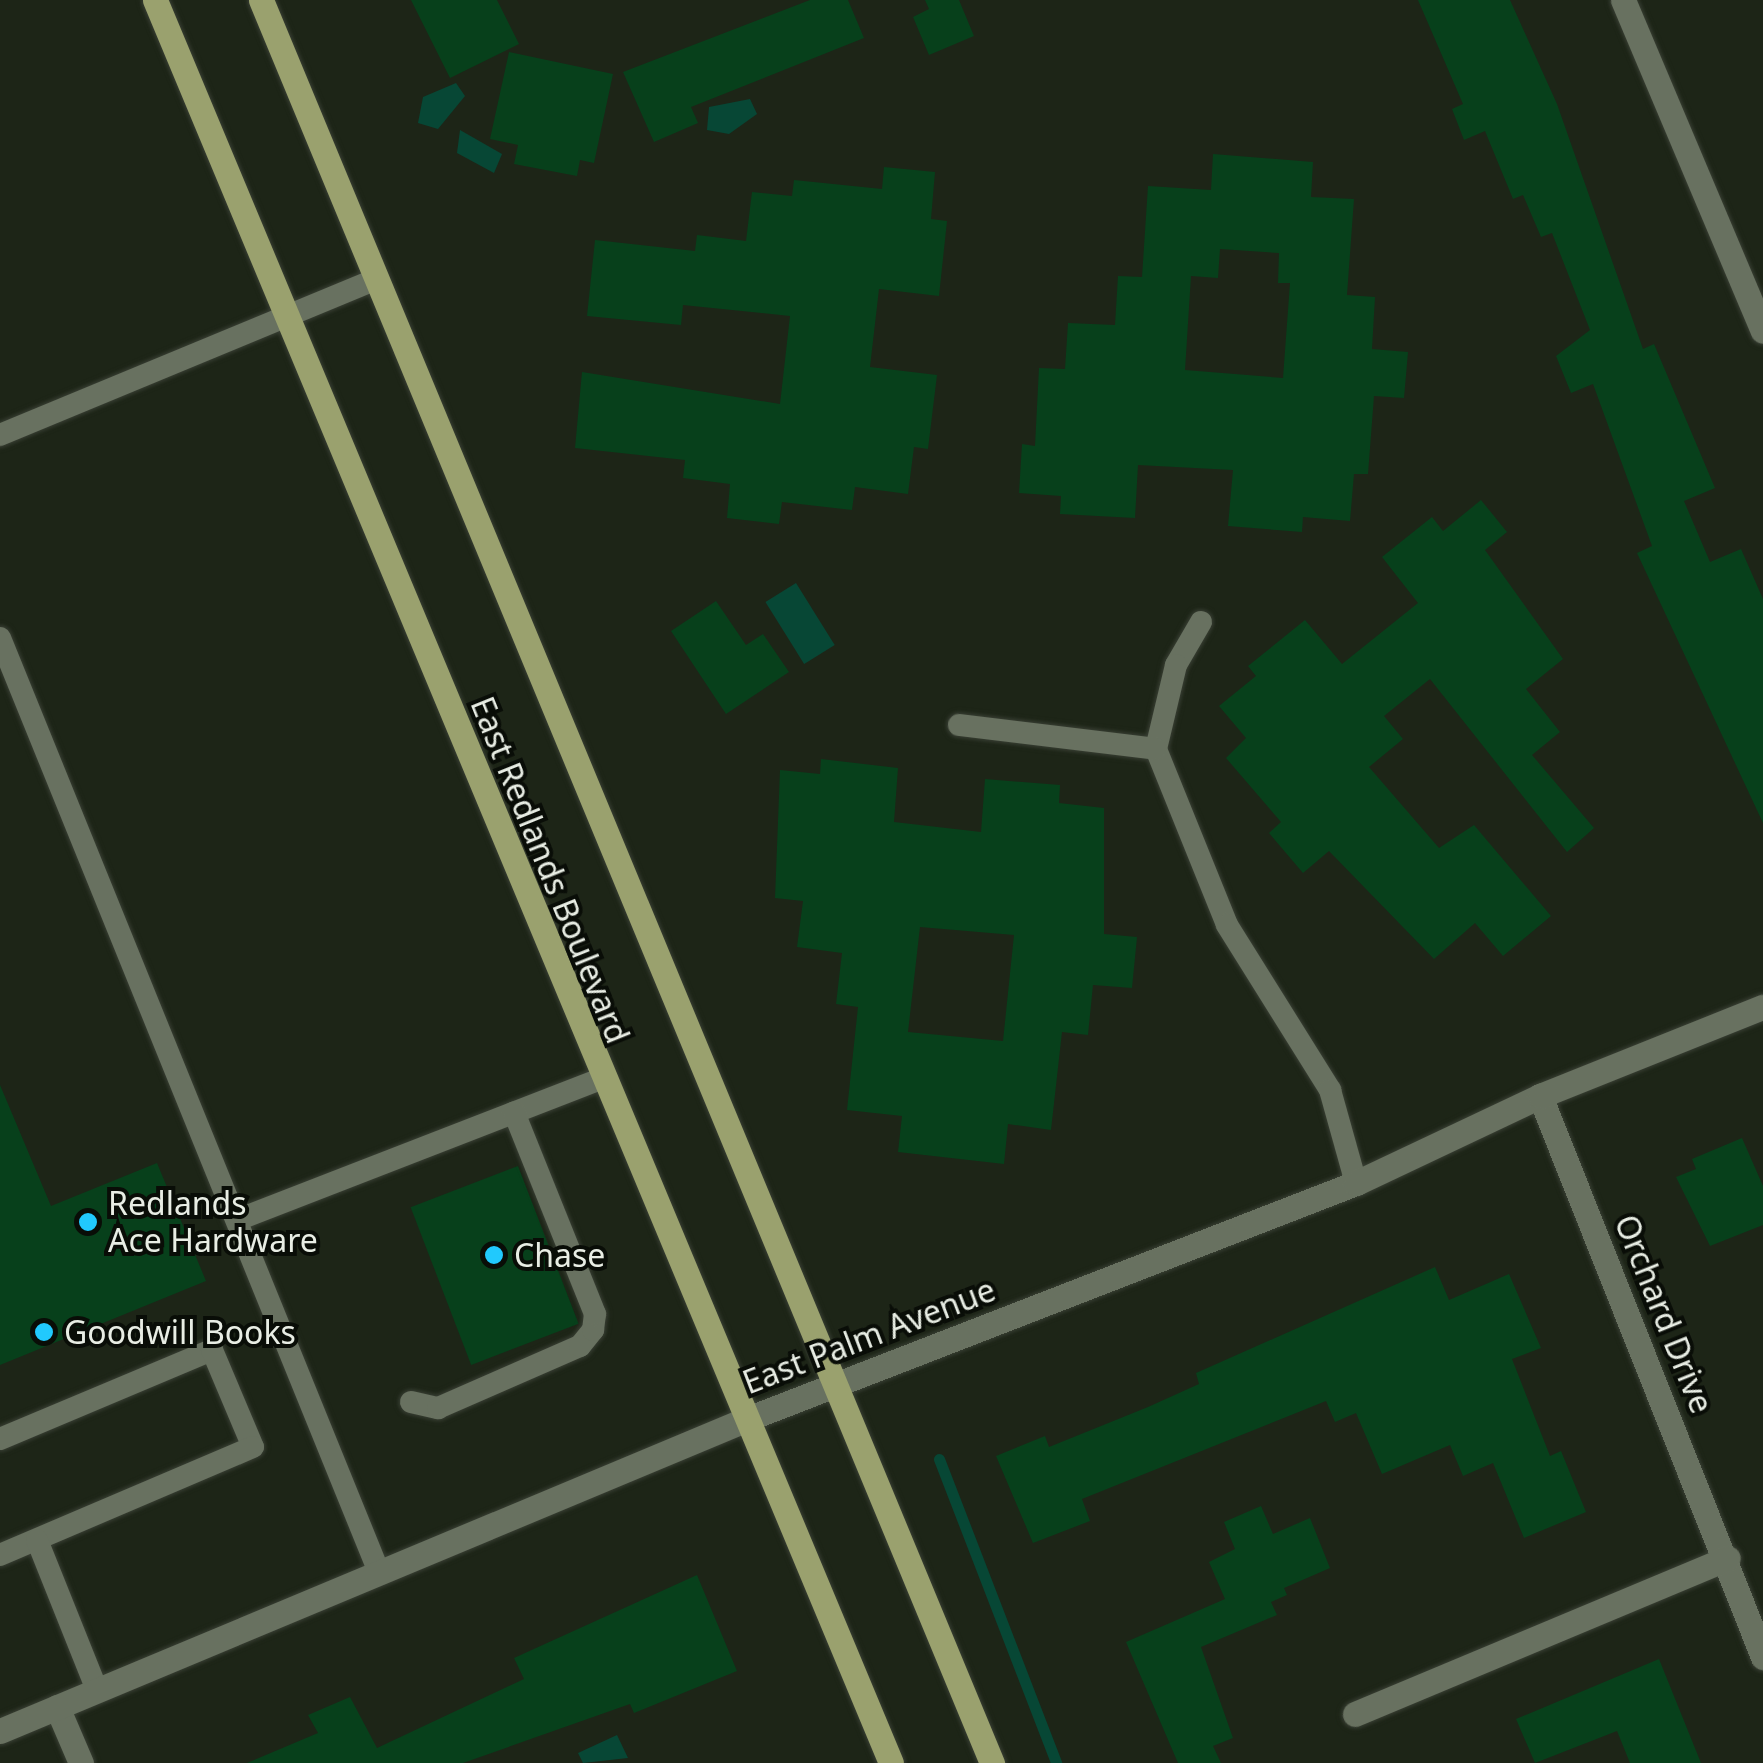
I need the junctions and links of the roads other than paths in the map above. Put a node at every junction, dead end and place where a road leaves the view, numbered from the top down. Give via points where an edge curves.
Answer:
1 (155, 0) edge
2 (261, 0) edge
3 (1623, 0) edge
4 (376, 279) junction
5 (287, 318) junction
6 (1763, 330) edge
7 (0, 435) edge
8 (1201, 622) dead end
9 (0, 638) edge
10 (959, 725) dead end
11 (1156, 749) junction
12 (1763, 1007) edge
13 (601, 1079) junction
14 (1540, 1096) junction
15 (514, 1113) junction
16 (1356, 1183) junction
17 (238, 1220) junction
18 (836, 1386) junction
19 (411, 1402) dead end
20 (742, 1421) junction
21 (0, 1439) edge
22 (36, 1540) junction
23 (0, 1555) edge
24 (1728, 1558) junction
25 (378, 1570) junction
26 (1763, 1657) edge
27 (97, 1690) junction
28 (57, 1707) junction
29 (1355, 1714) dead end
30 (0, 1731) edge
31 (81, 1763) edge
32 (891, 1763) edge
33 (992, 1763) edge

1 - 5 main road, East Redlands Boulevard
2 - 4 main road, East Redlands Boulevard
3 - 6 street
4 - 5 lane
4 - 18 main road, East Redlands Boulevard
5 - 7 lane
5 - 13 main road, East Redlands Boulevard
8 - 11 lane via 1176,665
9 - 17 lane
10 - 11 lane
11 - 16 lane via 1227,925 1330,1090
12 - 14 street, East Palm Avenue
13 - 15 lane
13 - 20 main road, East Redlands Boulevard
14 - 16 street, East Palm Avenue
14 - 24 street, Orchard Drive
15 - 17 lane
15 - 19 lane via 595,1314 593,1330 580,1346 438,1408
16 - 18 street, East Palm Avenue
17 - 25 lane
18 - 20 street, East Palm Avenue
18 - 33 main road, East Redlands Boulevard
20 - 25 street, East Palm Avenue
20 - 32 main road, East Redlands Boulevard
21 - 22 lane via 212,1350 253,1447
22 - 23 lane
22 - 27 lane
24 - 26 street, Orchard Drive
24 - 29 street
25 - 27 street, East Palm Avenue
27 - 28 street, East Palm Avenue
28 - 30 street, East Palm Avenue
28 - 31 street

